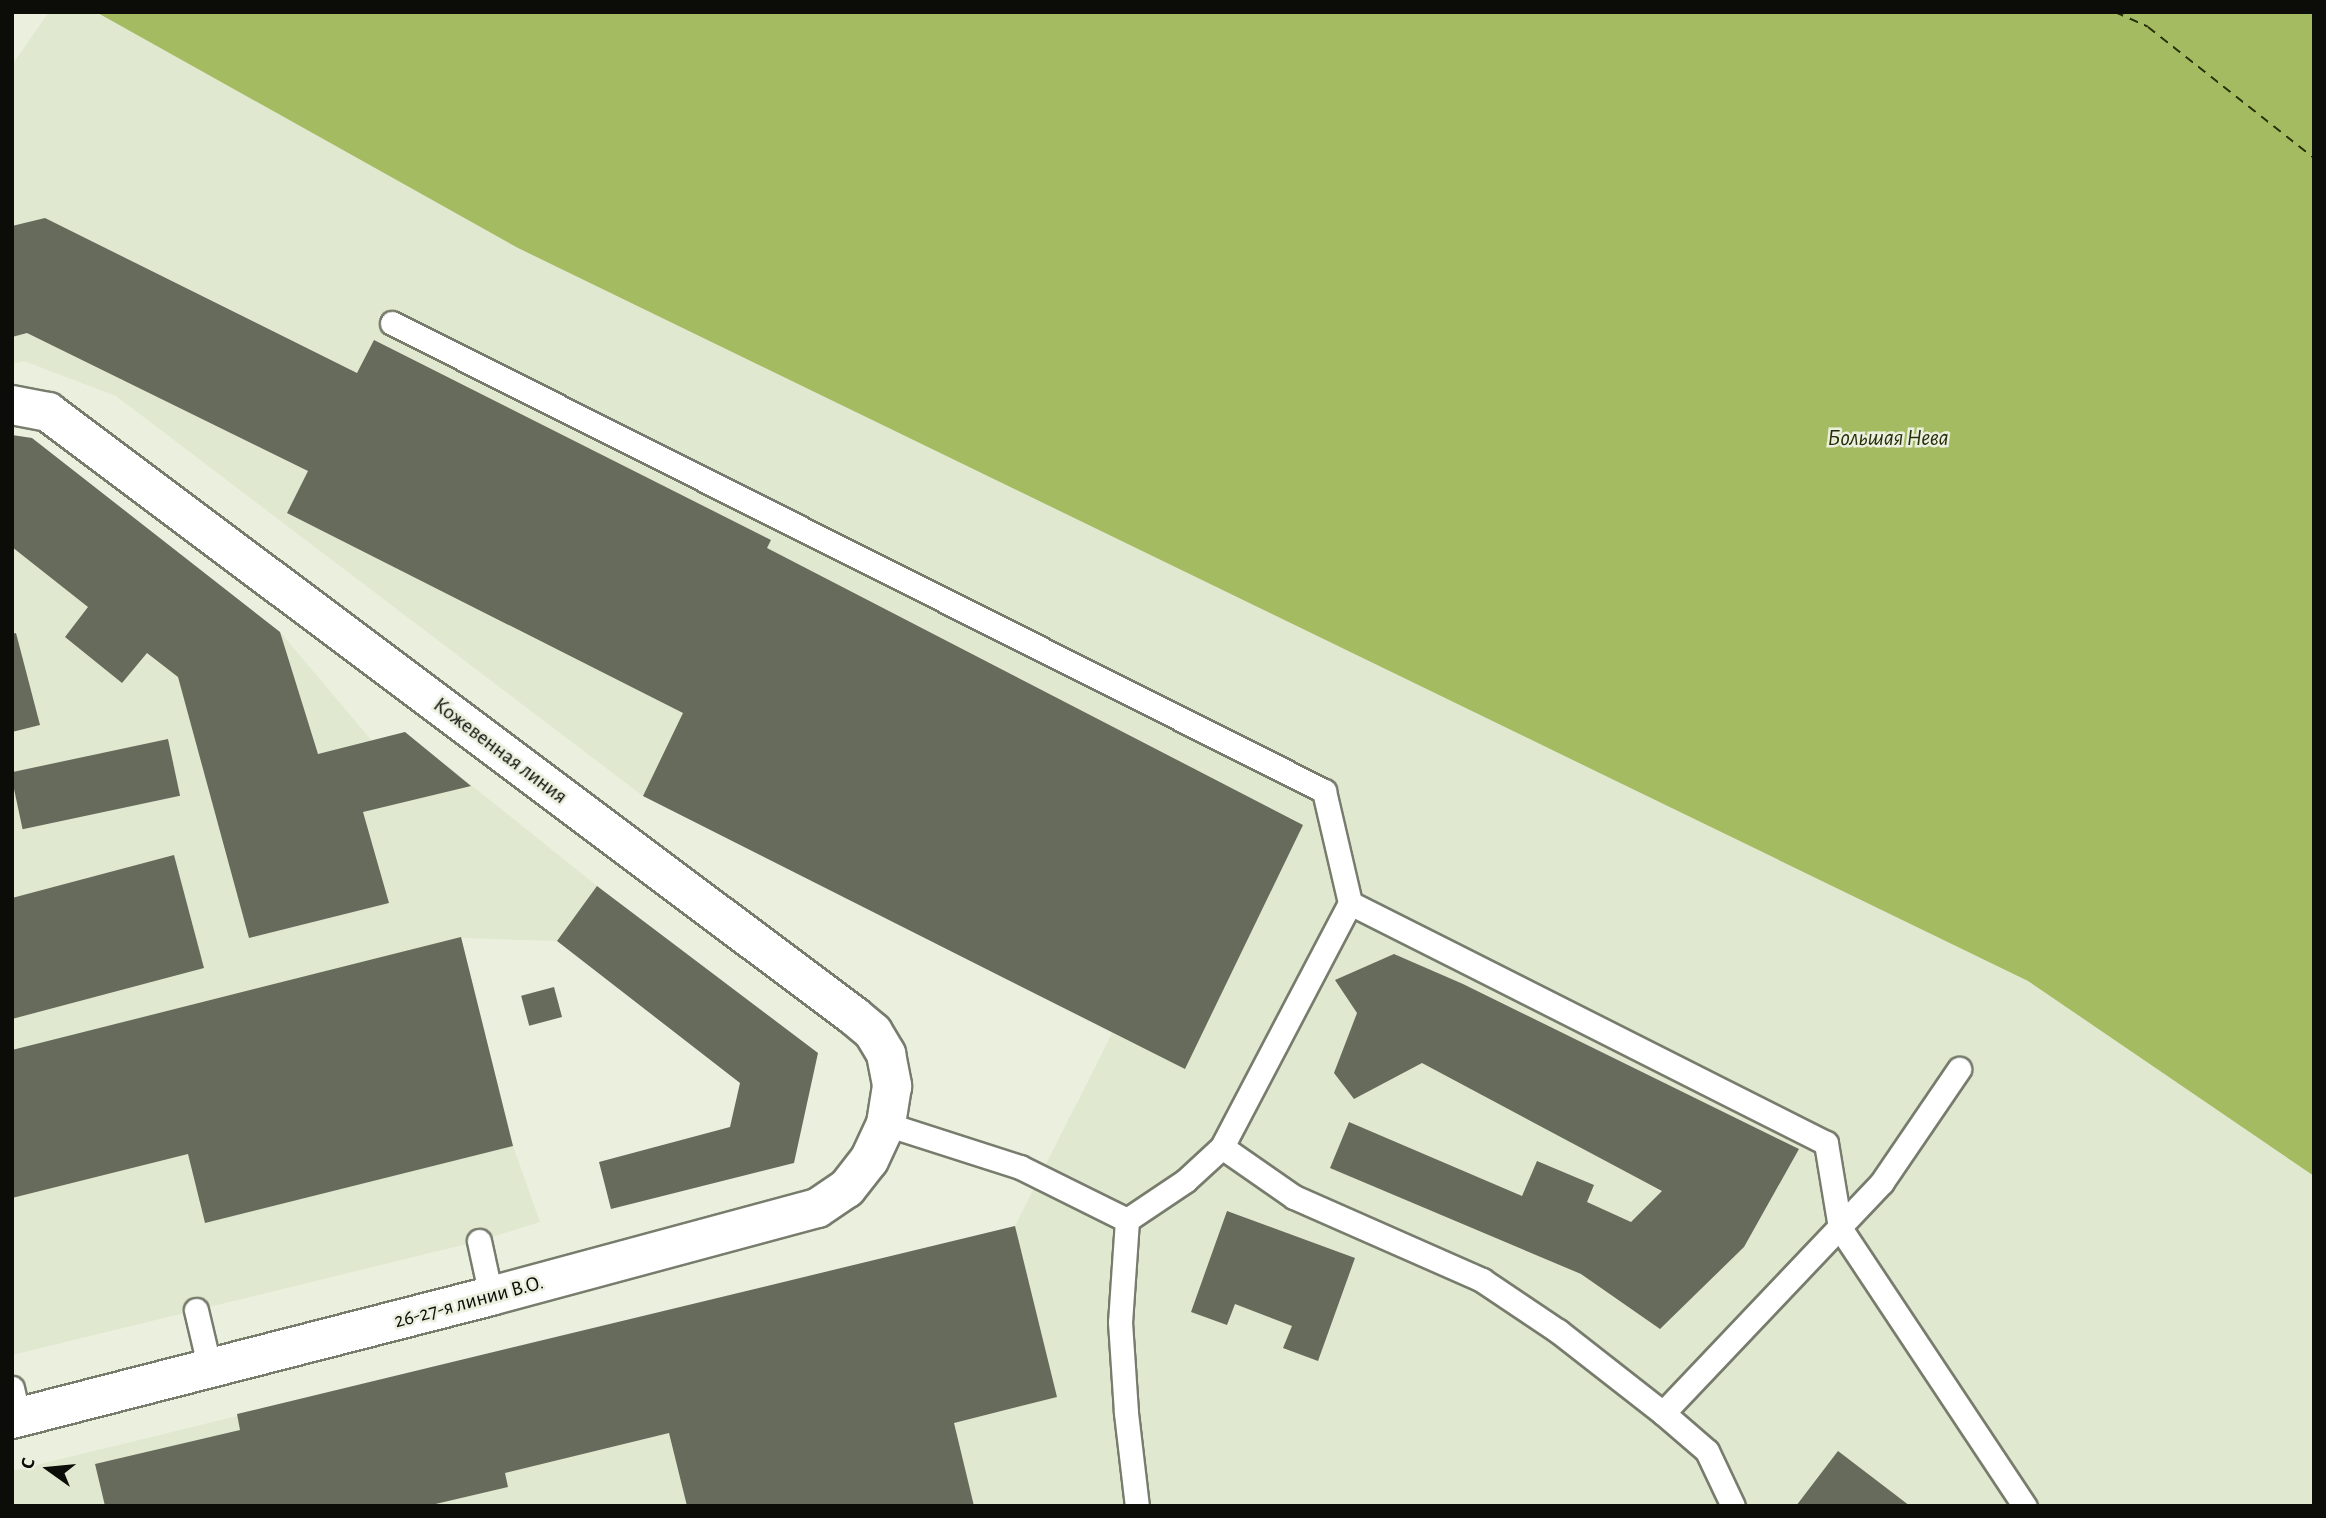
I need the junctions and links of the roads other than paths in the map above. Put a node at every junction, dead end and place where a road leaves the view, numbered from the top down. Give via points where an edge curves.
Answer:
1 (392, 324) dead end
2 (30, 408) edge
3 (1350, 903) junction
4 (1959, 1069) dead end
5 (886, 1124) junction
6 (1222, 1147) junction
7 (1127, 1220) junction
8 (1840, 1228) junction
9 (479, 1241) dead end
10 (491, 1296) junction
11 (196, 1310) dead end
12 (210, 1368) junction
13 (15, 1408) edge
14 (1663, 1413) junction
15 (1137, 1506) edge
16 (1733, 1506) edge
17 (2025, 1506) edge

1 - 3 lane via 1324,791
2 - 5 street, Кожевенная линия via 873,1032 886,1054 892,1086
3 - 6 lane
3 - 8 lane via 1826,1143
4 - 8 lane via 1882,1182
5 - 7 lane via 1020,1167
5 - 10 street, 26-27-я линии В.О. via 869,1160 847,1188 817,1208
6 - 7 lane via 1185,1181
6 - 14 lane via 1294,1197 1482,1280 1558,1331
7 - 15 lane via 1120,1322
8 - 14 lane
8 - 17 lane
9 - 10 lane
10 - 12 street, 26-27-я линии В.О.
11 - 12 lane
12 - 13 street, 26-27-я линии В.О.
14 - 16 lane via 1707,1451

